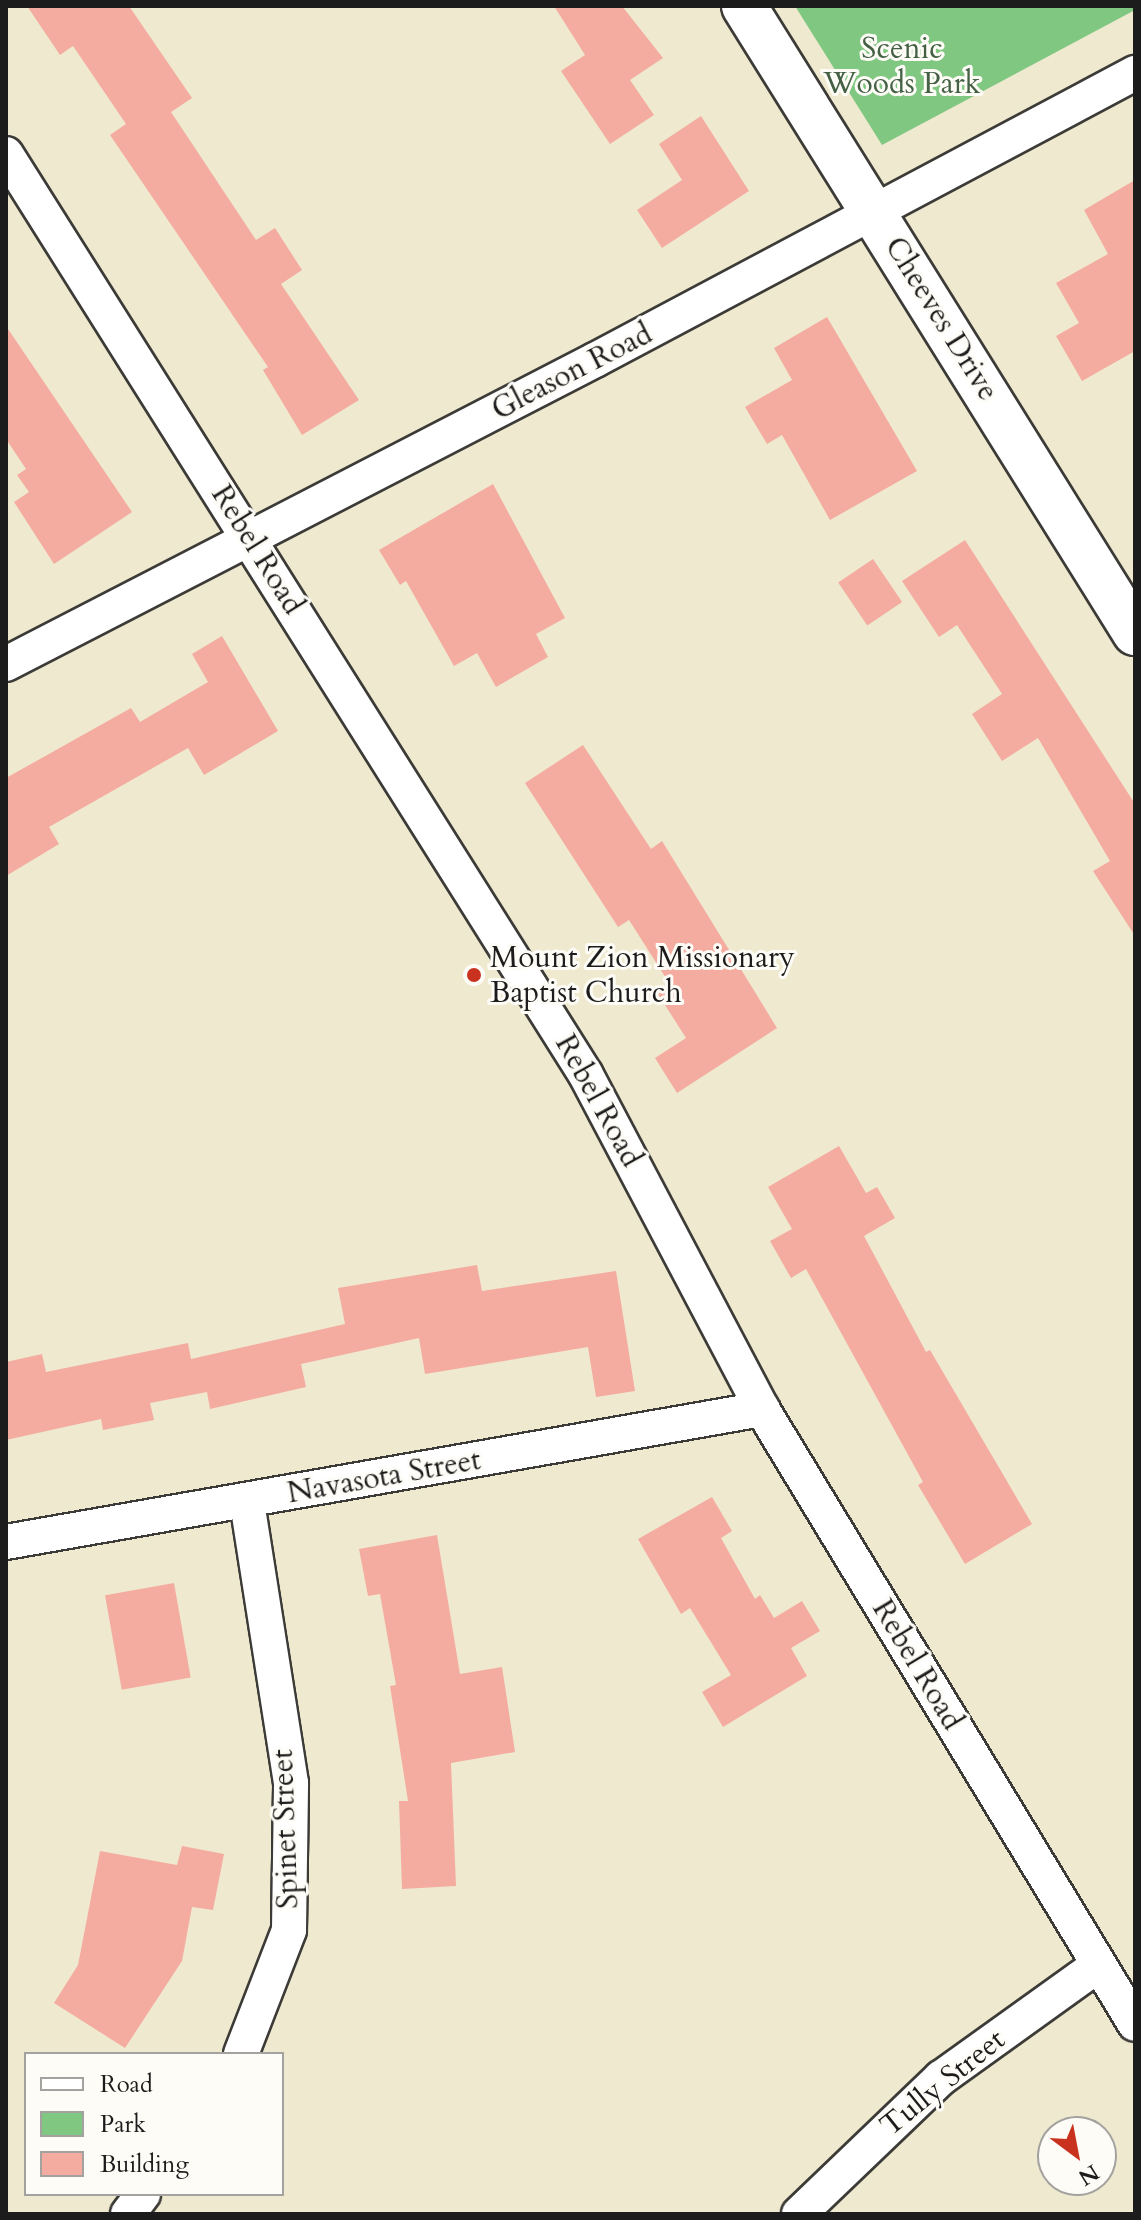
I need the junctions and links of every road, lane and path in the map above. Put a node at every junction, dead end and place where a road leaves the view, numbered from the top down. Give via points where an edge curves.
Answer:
1 (744, 6) edge
2 (1135, 73) edge
3 (6, 154) edge
4 (876, 213) junction
5 (249, 538) junction
6 (1135, 633) edge
7 (6, 664) edge
8 (762, 1409) junction
9 (247, 1501) junction
10 (6, 1542) edge
11 (1098, 1965) junction
12 (1135, 2024) edge
13 (242, 2052) edge
14 (142, 2196) edge
15 (128, 2214) edge
16 (799, 2214) edge

1 - 4 street, Cheeves Drive
2 - 4 street, Gleason Road
3 - 5 street, Rebel Road
4 - 5 street, Gleason Road
4 - 6 street, Cheeves Drive
5 - 7 street, Gleason Road
5 - 8 street, Rebel Road via 586,1075
8 - 9 street, Navasota Street
8 - 11 street, Rebel Road
9 - 10 street, Navasota Street
9 - 13 street, Spinet Street via 291,1783 289,1930
11 - 12 street, Rebel Road
11 - 16 street, Tully Street via 941,2078
14 - 15 street

